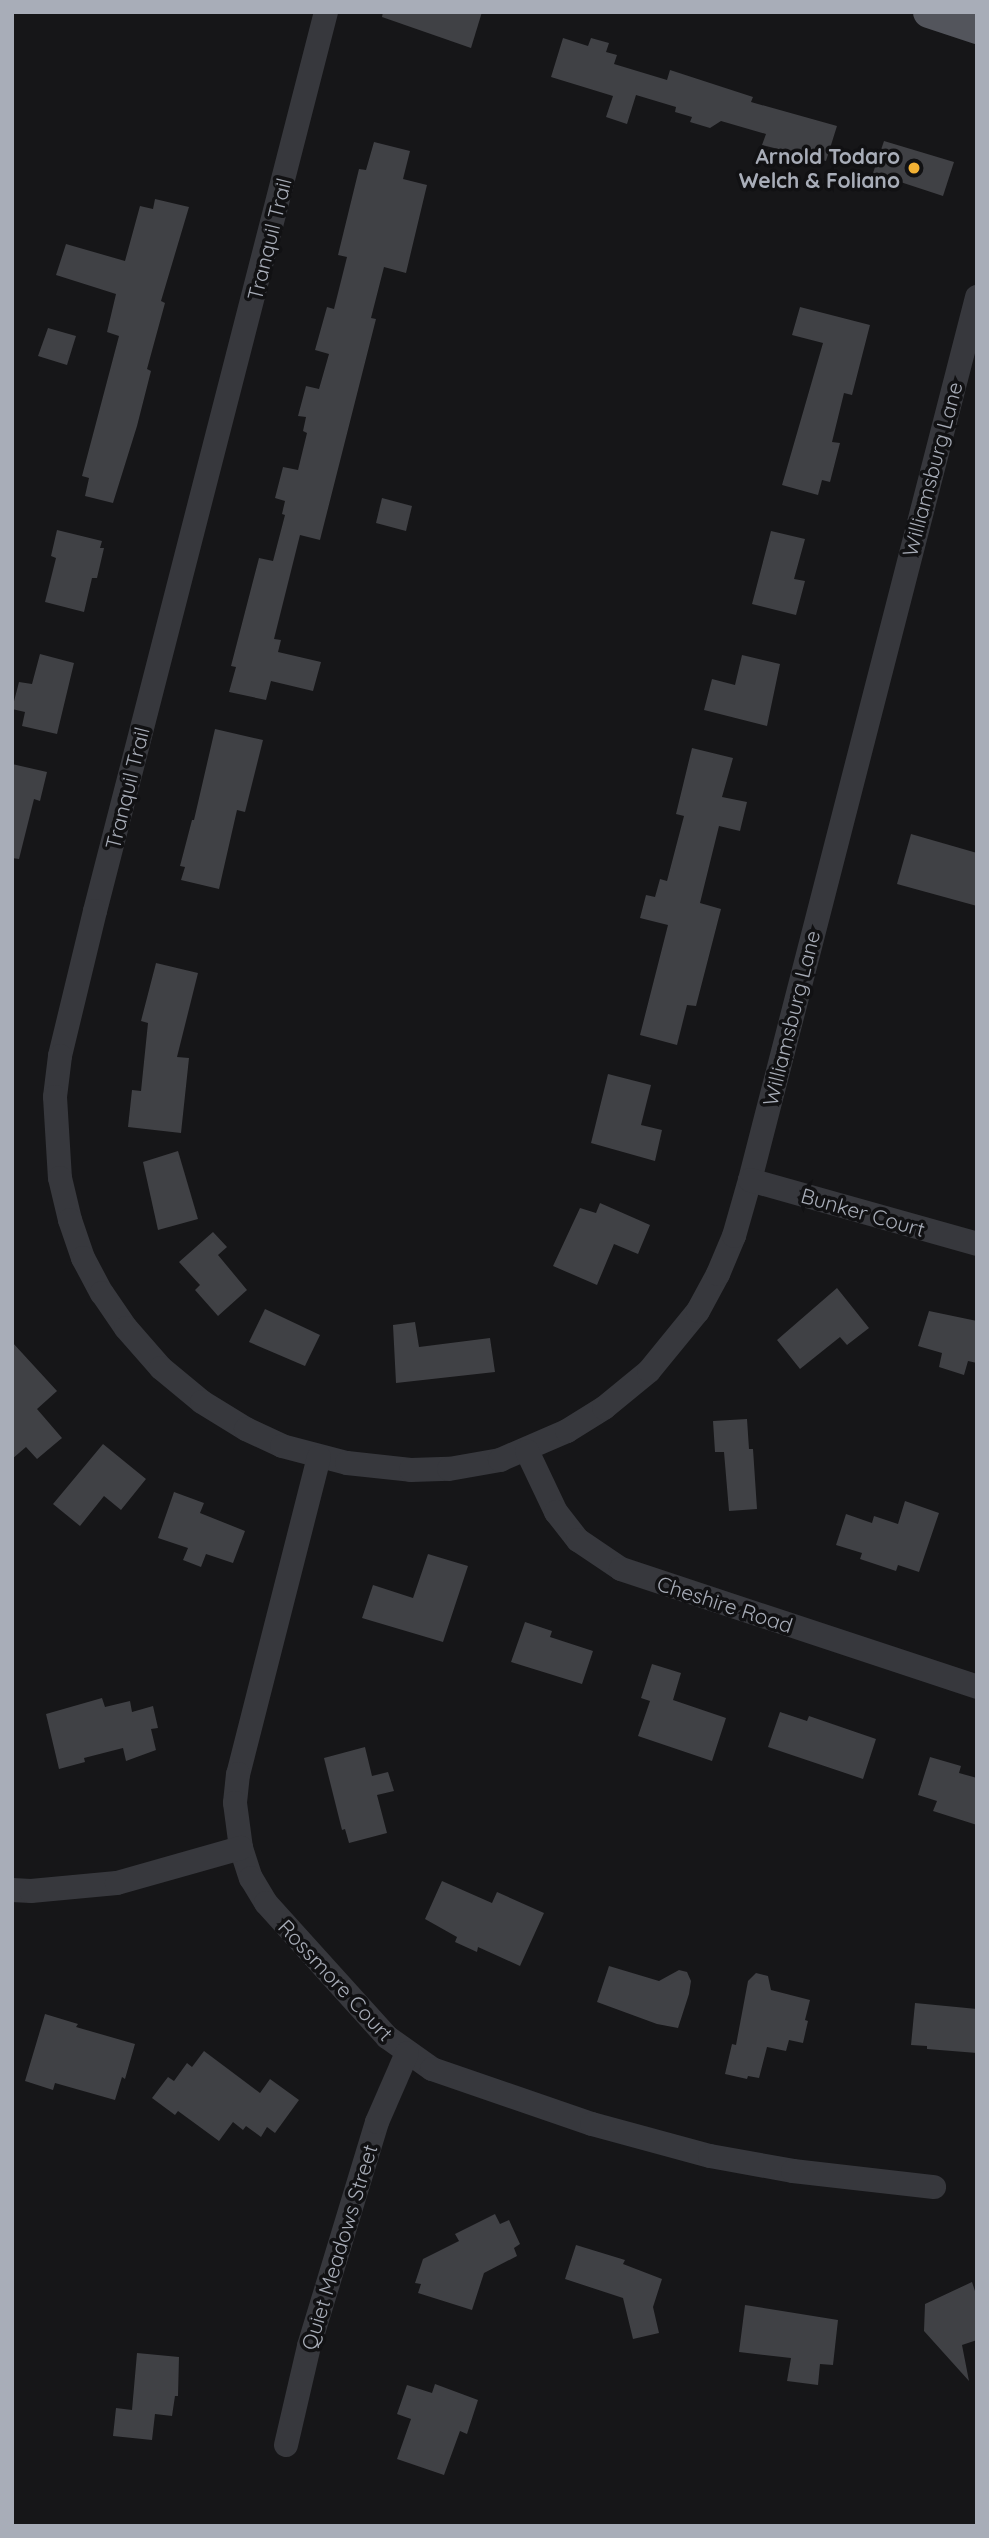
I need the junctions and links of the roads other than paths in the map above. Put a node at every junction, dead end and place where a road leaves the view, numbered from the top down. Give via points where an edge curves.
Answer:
1 (326, 12) edge
2 (929, 12) edge
3 (977, 28) edge
4 (977, 297) edge
5 (750, 1180) junction
6 (977, 1244) edge
7 (527, 1451) junction
8 (319, 1457) junction
9 (977, 1687) edge
10 (240, 1848) junction
11 (12, 1889) edge
12 (407, 2053) junction
13 (934, 2187) dead end
14 (286, 2445) dead end

1 - 8 street, Tranquil Trail via 99,898 60,1056 55,1097 60,1178 70,1220 96,1281 126,1328 161,1368 202,1402 246,1429
2 - 3 main road
4 - 5 street, Williamsburg Lane
5 - 6 street, Bunker Court
5 - 7 street, Williamsburg Lane via 718,1274 673,1345 604,1408
7 - 8 street, Williamsburg Lane via 449,1469 411,1470
7 - 9 street, Cheshire Road via 556,1512 578,1540 621,1569
8 - 10 street, Rossmore Court via 238,1774 235,1803
10 - 11 street via 117,1883
10 - 12 street, Rossmore Court via 266,1903 378,2028
12 - 13 street, Rossmore Court via 462,2081 592,2124 710,2156
12 - 14 street, Quiet Meadows Street via 377,2122 309,2346

